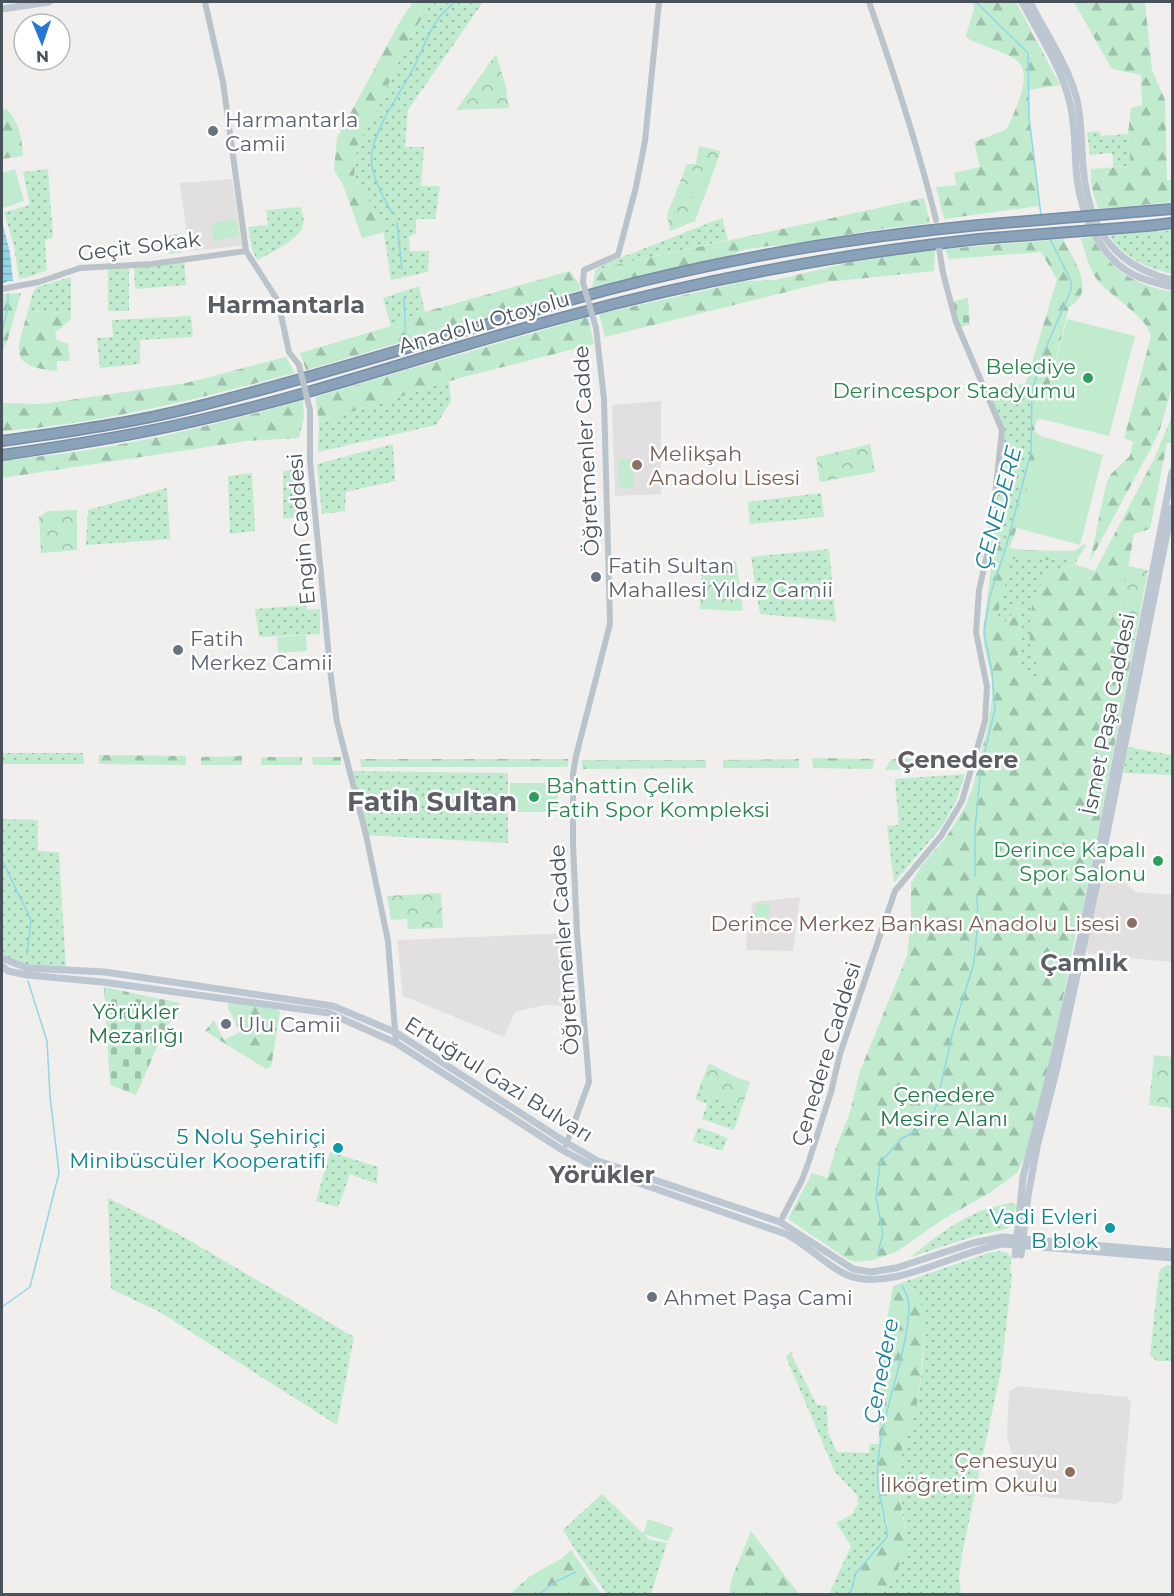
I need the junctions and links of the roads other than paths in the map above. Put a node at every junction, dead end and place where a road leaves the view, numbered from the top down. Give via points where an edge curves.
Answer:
1 (49, 2) edge
2 (205, 2) edge
3 (659, 2) edge
4 (869, 2) edge
5 (1022, 2) edge
6 (1030, 2) edge
7 (2, 9) edge
8 (1173, 209) edge
9 (936, 220) dead end
10 (1173, 223) edge
11 (939, 248) dead end
12 (246, 250) junction
13 (1173, 280) edge
14 (1173, 286) edge
15 (2, 289) edge
16 (2, 441) edge
17 (2, 455) edge
18 (1173, 472) edge
19 (1173, 508) edge
20 (1171, 527) edge
21 (2, 958) edge
22 (2, 966) edge
23 (395, 1032) junction
24 (396, 1043) junction
25 (566, 1147) junction
26 (780, 1222) junction
27 (1020, 1237) junction
28 (1003, 1241) junction
29 (1039, 1243) junction
30 (1173, 1252) edge
31 (1018, 1255) junction
32 (1173, 1258) edge

1 - 7 main road
2 - 12 street via 224,82
3 - 25 street, Öğretmenler Cadde, bridge via 645,141 618,255 584,270 603,379 610,624 573,774 577,922 589,1082
4 - 9 street via 921,158
5 - 14 main road via 1068,96 1077,180 1093,233 1104,250 1130,272
6 - 13 main road via 1075,91 1085,188 1099,230 1130,263
8 - 16 highway, Anadolu Otoyolu, bridge via 854,240 700,269 568,301 194,408
10 - 17 highway, Anadolu Otoyolu, bridge via 854,254 706,282 562,317 206,419
11 - 26 street, Çenedere Caddesi via 956,322 1002,430 976,638 987,687 985,721 962,801 941,836 895,891 809,1161
12 - 15 street, Geçit Sokak via 152,264 80,268
12 - 23 street, Engin Caddesi, bridge via 278,301 289,352 298,365 310,410 310,461 337,722 388,941
18 - 27 main road, İsmet Paşa Caddesi via 1086,913 1023,1177
19 - 20 main road, İsmet Paşa Caddesi
20 - 27 main road, İsmet Paşa Caddesi
21 - 23 main road, Ertuğrul Gazi Bulvarı via 27,968 105,972 333,1006
22 - 24 main road, Ertuğrul Gazi Bulvarı via 27,975 329,1013
23 - 24 street, Engin Caddesi
23 - 25 main road, Ertuğrul Gazi Bulvarı
24 - 25 main road, Ertuğrul Gazi Bulvarı
25 - 26 main road, Ertuğrul Gazi Bulvarı
25 - 28 main road, Ertuğrul Gazi Bulvarı via 598,1169 786,1234 835,1268 860,1279 894,1277
26 - 28 main road, Ertuğrul Gazi Bulvarı via 845,1266 862,1271 896,1268 973,1243
27 - 28 main road
27 - 28 main road, Ertuğrul Gazi Bulvarı
27 - 29 main road, Ertuğrul Gazi Bulvarı
27 - 29 main road via 1027,1234
27 - 31 main road
28 - 31 main road
29 - 30 main road, Ertuğrul Gazi Bulvarı
29 - 31 main road
29 - 32 main road, Ertuğrul Gazi Bulvarı

